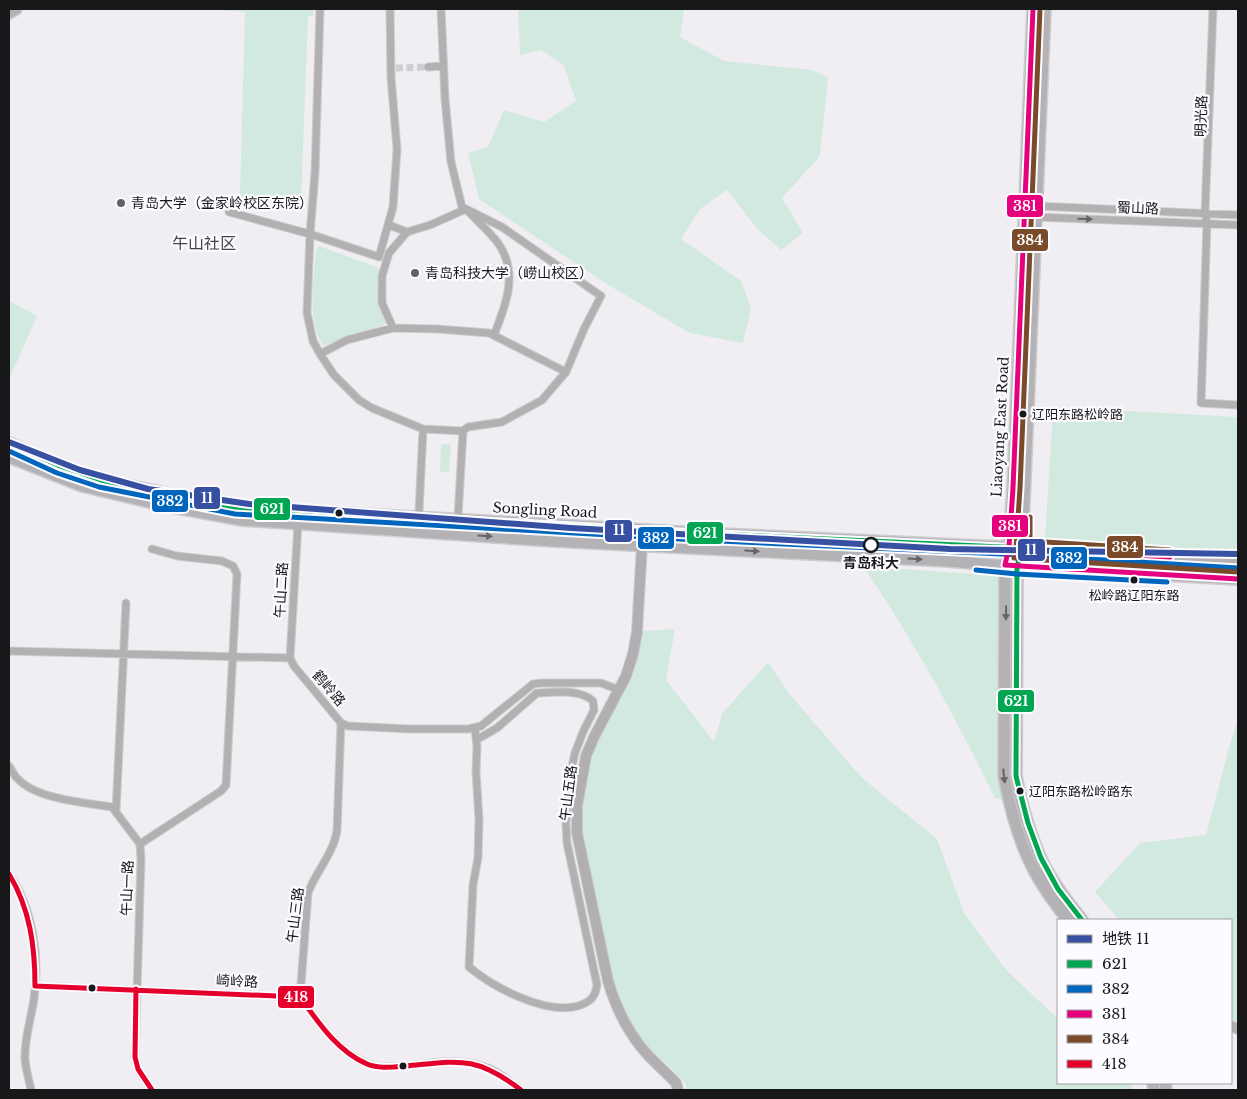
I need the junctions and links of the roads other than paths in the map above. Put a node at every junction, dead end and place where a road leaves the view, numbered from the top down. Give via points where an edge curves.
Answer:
1 (16, 9) edge
2 (320, 9) edge
3 (390, 9) edge
4 (441, 9) edge
5 (1033, 9) edge
6 (1045, 9) edge
7 (1213, 9) edge
8 (1218, 9) edge
9 (9, 13) edge
10 (443, 66) junction
11 (428, 67) tunnel mouth
12 (466, 209) junction
13 (229, 212) dead end
14 (1036, 212) junction
15 (1207, 213) junction
16 (1238, 215) edge
17 (1207, 223) junction
18 (389, 224) junction
19 (1238, 225) edge
20 (407, 232) junction
21 (310, 234) junction
22 (393, 328) junction
23 (494, 336) junction
24 (320, 354) junction
25 (566, 372) junction
26 (1238, 405) edge
27 (423, 429) junction
28 (463, 431) junction
29 (9, 443) edge
30 (9, 457) edge
31 (419, 517) junction
32 (458, 520) junction
33 (298, 524) junction
34 (418, 532) junction
35 (456, 534) junction
36 (642, 545) junction
37 (1009, 547) junction
38 (1022, 548) junction
39 (152, 549) dead end
40 (1238, 561) edge
41 (1005, 565) junction
42 (1018, 567) junction
43 (1238, 578) edge
44 (126, 603) dead end
45 (9, 651) edge
46 (123, 654) junction
47 (232, 656) junction
48 (290, 658) junction
49 (619, 690) junction
50 (341, 723) junction
51 (475, 728) junction
52 (476, 740) junction
53 (9, 766) edge
54 (116, 812) junction
55 (140, 844) junction
56 (9, 874) edge
57 (1067, 919) edge
58 (1081, 919) edge
59 (35, 986) junction
60 (136, 989) junction
61 (300, 997) junction
62 (31, 1090) edge
63 (152, 1090) edge
64 (521, 1090) edge
65 (678, 1090) edge

1 - 9 main road
2 - 21 street
3 - 18 street via 397,149
4 - 10 street
5 - 37 main road, Liaoyang East Road
6 - 14 main road, Liaoyang East Road
7 - 15 street, 明光路
8 - 15 street, 明光路
10 - 11 street
10 - 12 street via 451,162 462,207
12 - 20 street
12 - 23 street via 498,244 510,278 505,307
12 - 25 street via 502,227 601,296
13 - 21 street
14 - 15 street, 蜀山路
14 -> 17 street, 蜀山路
14 - 38 main road, Liaoyang East Road
15 - 16 street, 蜀山路
15 - 17 street, 明光路
17 - 19 street, 蜀山路
17 - 26 street, 明光路 via 1201,403
18 - 20 street
18 - 21 street via 379,257
20 - 22 street via 390,253 382,276 382,303
21 - 24 street via 307,313 313,341
22 - 23 street via 489,333
22 - 24 street via 347,340
23 - 25 street
24 - 27 street via 334,375 359,400
25 - 28 street via 542,400 502,422 468,427
27 - 28 street
27 - 31 street
28 - 32 street
29 - 31 main road, Songling Road via 101,480 235,507
30 - 33 main road via 82,486 162,505 242,520
31 - 32 main road, Songling Road
31 - 34 street
32 - 35 street
32 - 37 main road, Songling Road
33 - 34 main road
33 - 48 street, 午山二路
34 - 35 main road
35 -> 36 main road
36 -> 41 main road
36 - 49 street, 午山五路 via 637,632 633,654
37 - 38 main road, Songling Road
37 - 41 main road, Liaoyang East Road
38 - 40 main road, Songling Road
38 - 42 main road, Liaoyang East Road
39 - 47 street via 177,556 222,561 233,566 237,574
41 - 42 main road
41 -> 57 main road, Liaoyang East Road via 1004,776 1009,802 1035,872
42 - 43 main road
42 - 58 main road, Liaoyang East Road via 1016,776 1031,832 1046,869
44 - 46 street
45 - 46 street
46 - 47 street
46 - 54 street
47 - 48 street
47 - 55 street via 226,785
48 - 50 street, 鹤岭路
49 - 51 street, 鹤岭路 via 601,683 533,684
49 - 65 street, 午山五路 via 586,756 577,806 578,833 615,1004 642,1048
50 - 51 street, 鹤岭路 via 410,729
50 - 61 street, 午山三路 via 336,841 308,893
51 - 52 street
52 - 52 street via 478,858 473,885 469,967 507,991 537,1003 558,1008 588,1003 595,995 596,985 567,843 566,807 575,753 594,710 593,701 581,694 537,693 496,728
53 - 54 street via 19,780 43,794 112,806
54 - 55 street, 午山一路
55 - 60 street, 午山一路
56 - 59 street via 28,913
59 - 60 street, 崎岭路
59 - 62 street via 25,1060
60 - 61 street, 崎岭路
60 - 63 street, 午山一路 via 135,1057 138,1069
61 - 64 street via 323,1029 346,1052 370,1065 396,1067 437,1062 473,1063 496,1072

